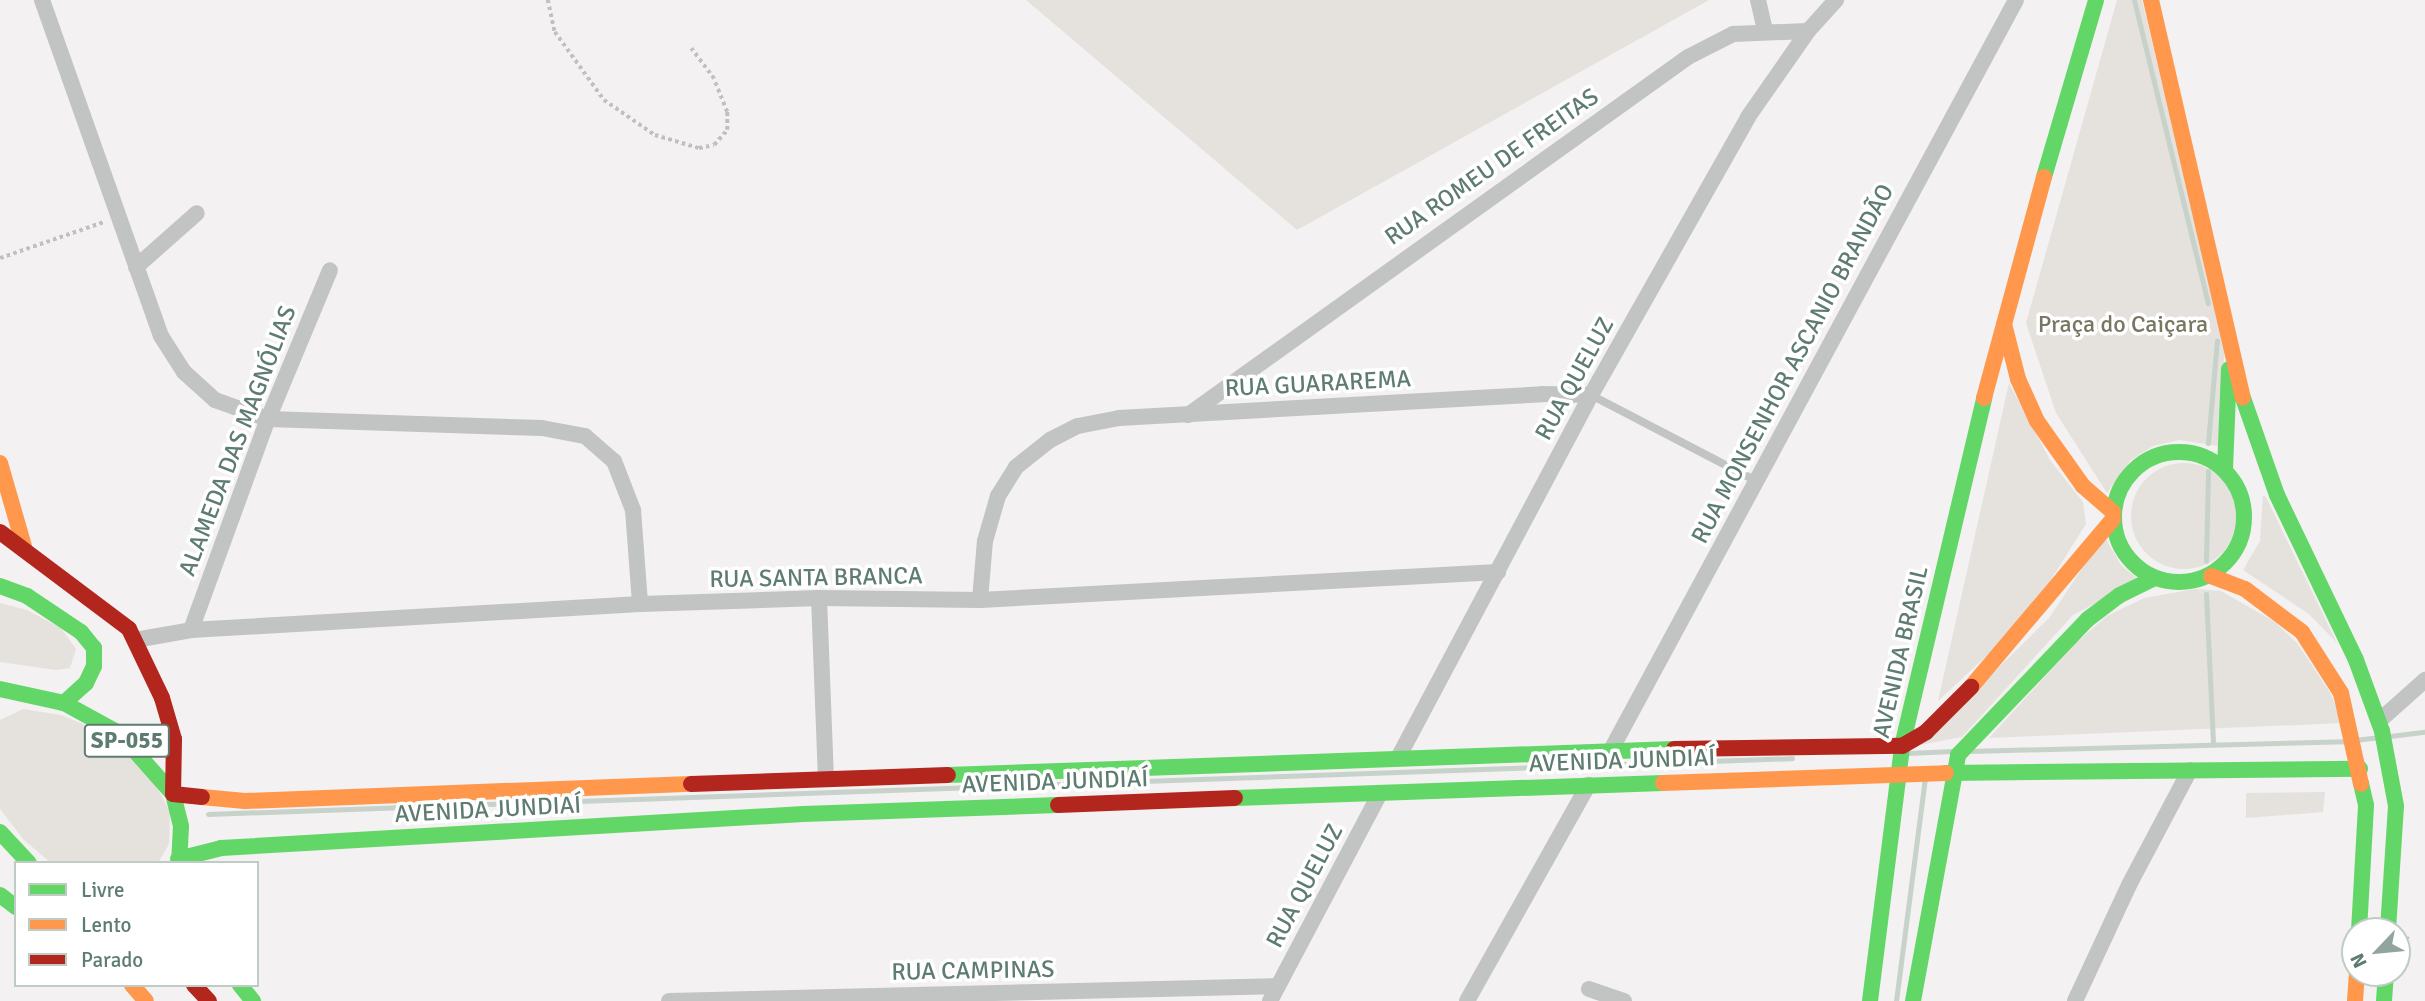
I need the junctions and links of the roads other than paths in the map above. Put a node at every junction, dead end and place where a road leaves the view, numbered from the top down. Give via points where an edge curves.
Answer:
1 (42, 0) edge
2 (1758, 0) edge
3 (1836, 0) edge
4 (2016, 0) edge
5 (2096, 0) edge
6 (2151, 0) edge
7 (1765, 31) junction
8 (1808, 31) junction
9 (197, 213) dead end
10 (136, 267) junction
11 (330, 270) dead end
12 (2003, 318) junction
13 (2230, 353) junction
14 (1591, 395) junction
15 (1188, 415) junction
16 (268, 419) junction
17 (0, 463) edge
18 (2228, 473) junction
19 (1756, 481) junction
20 (2277, 495) junction
21 (2113, 516) junction
22 (0, 532) edge
23 (24, 546) junction
24 (1498, 572) junction
25 (2211, 576) junction
26 (2155, 578) junction
27 (0, 586) edge
28 (820, 598) junction
29 (980, 600) junction
30 (640, 604) junction
31 (191, 630) junction
32 (135, 640) junction
33 (2425, 680) edge
34 (0, 689) edge
35 (22, 697) junction
36 (64, 703) junction
37 (0, 711) edge
38 (2380, 726) junction
39 (1611, 750) junction
40 (1398, 758) junction
41 (1903, 762) junction
42 (2359, 763) junction
43 (2190, 770) junction
44 (1944, 774) junction
45 (826, 777) junction
46 (1588, 785) junction
47 (1380, 793) junction
48 (173, 794) junction
49 (0, 832) edge
50 (27, 861) edge
51 (177, 861) edge
52 (2360, 917) edge
53 (2389, 917) edge
54 (1278, 986) junction
55 (134, 987) edge
56 (196, 987) edge
57 (242, 987) edge
58 (1589, 989) dead end
59 (146, 1001) edge
60 (209, 1001) edge
61 (253, 1001) edge
62 (669, 1001) edge
63 (1270, 1001) edge
64 (1467, 1001) edge
65 (1624, 1001) edge
66 (1870, 1001) edge
67 (1913, 1001) edge
68 (2075, 1001) edge

1 - 10 street
2 - 7 street
3 - 8 street
4 - 19 street, RUA MONSENHOR ASCANIO BRANDÃO
5 - 12 main road, AVENIDA BRASIL
6 - 13 main road
7 - 8 street, RUA ROMEU DE FREITAS
7 - 15 street, RUA ROMEU DE FREITAS via 1732,34 1688,57
8 - 14 street, RUA QUELUZ via 1748,117
9 - 10 street
10 - 16 street via 161,336 184,372 215,400
11 - 16 street, ALAMEDA DAS MAGNÓLIAS
12 - 21 main road via 2018,379 2037,421 2083,486
12 - 41 main road, AVENIDA BRASIL
13 - 18 main road
13 - 20 main road
14 - 15 street, RUA GUARAREMA
14 - 19 lane, RUA GUARAREMA
14 - 24 street, RUA QUELUZ
15 - 29 street, RUA GUARAREMA via 1119,418 1078,426 1050,440 1016,467 998,496 985,541
16 - 30 street via 542,428 584,436 614,461 633,510
16 - 31 street, ALAMEDA DAS MAGNÓLIAS
17 - 23 main road
18 - 20 main road
18 - 21 main road via 2186,451 2164,453 2144,461 2128,476 2115,498
18 - 25 main road via 2244,505 2245,526 2228,562
19 - 39 street, RUA MONSENHOR ASCANIO BRANDÃO
20 - 38 main road via 2356,660
21 - 26 main road via 2124,551
21 - 41 main road via 1974,685
22 - 23 main road
23 - 32 main road via 129,629
24 - 29 street, RUA SANTA BRANCA
24 - 40 street, RUA QUELUZ
25 - 26 main road via 2174,583
25 - 42 main road via 2245,589 2302,632 2324,661 2351,728
26 - 44 main road via 2120,595 2088,619 1975,732
27 - 36 main road via 27,596 71,624 94,648 94,666 86,683
28 - 29 street, RUA SANTA BRANCA
28 - 30 street, RUA SANTA BRANCA
28 - 45 street
30 - 31 street, RUA SANTA BRANCA
31 - 32 street, RUA SANTA BRANCA
32 - 48 main road via 162,698 174,739
33 - 38 street
34 - 35 main road, SP-055
35 - 36 main road, SP-055
35 - 37 main road
36 - 48 main road, SP-055 via 119,733
38 - 53 main road via 2396,806
39 - 40 main road, AVENIDA JUNDIAÍ
39 - 41 main road, AVENIDA JUNDIAÍ
40 - 45 main road, AVENIDA JUNDIAÍ
41 - 44 main road, AVENIDA JUNDIAÍ
41 - 46 main road, AVENIDA JUNDIAÍ
41 - 66 main road, AVENIDA BRASIL
42 - 43 main road, AVENIDA JUNDIAÍ
42 - 52 main road via 2365,805
43 - 44 main road, AVENIDA JUNDIAÍ
43 - 68 street
44 - 67 main road
45 - 48 main road, AVENIDA JUNDIAÍ via 246,801
46 - 47 main road, AVENIDA JUNDIAÍ
46 - 64 street
47 - 51 main road, AVENIDA JUNDIAÍ via 803,814 221,848
47 - 54 street, RUA QUELUZ
48 - 51 main road, SP-055 via 181,826
49 - 50 main road
54 - 62 street, RUA CAMPINAS
54 - 63 street, RUA QUELUZ
55 - 59 main road
56 - 60 main road
57 - 61 main road
58 - 65 street

